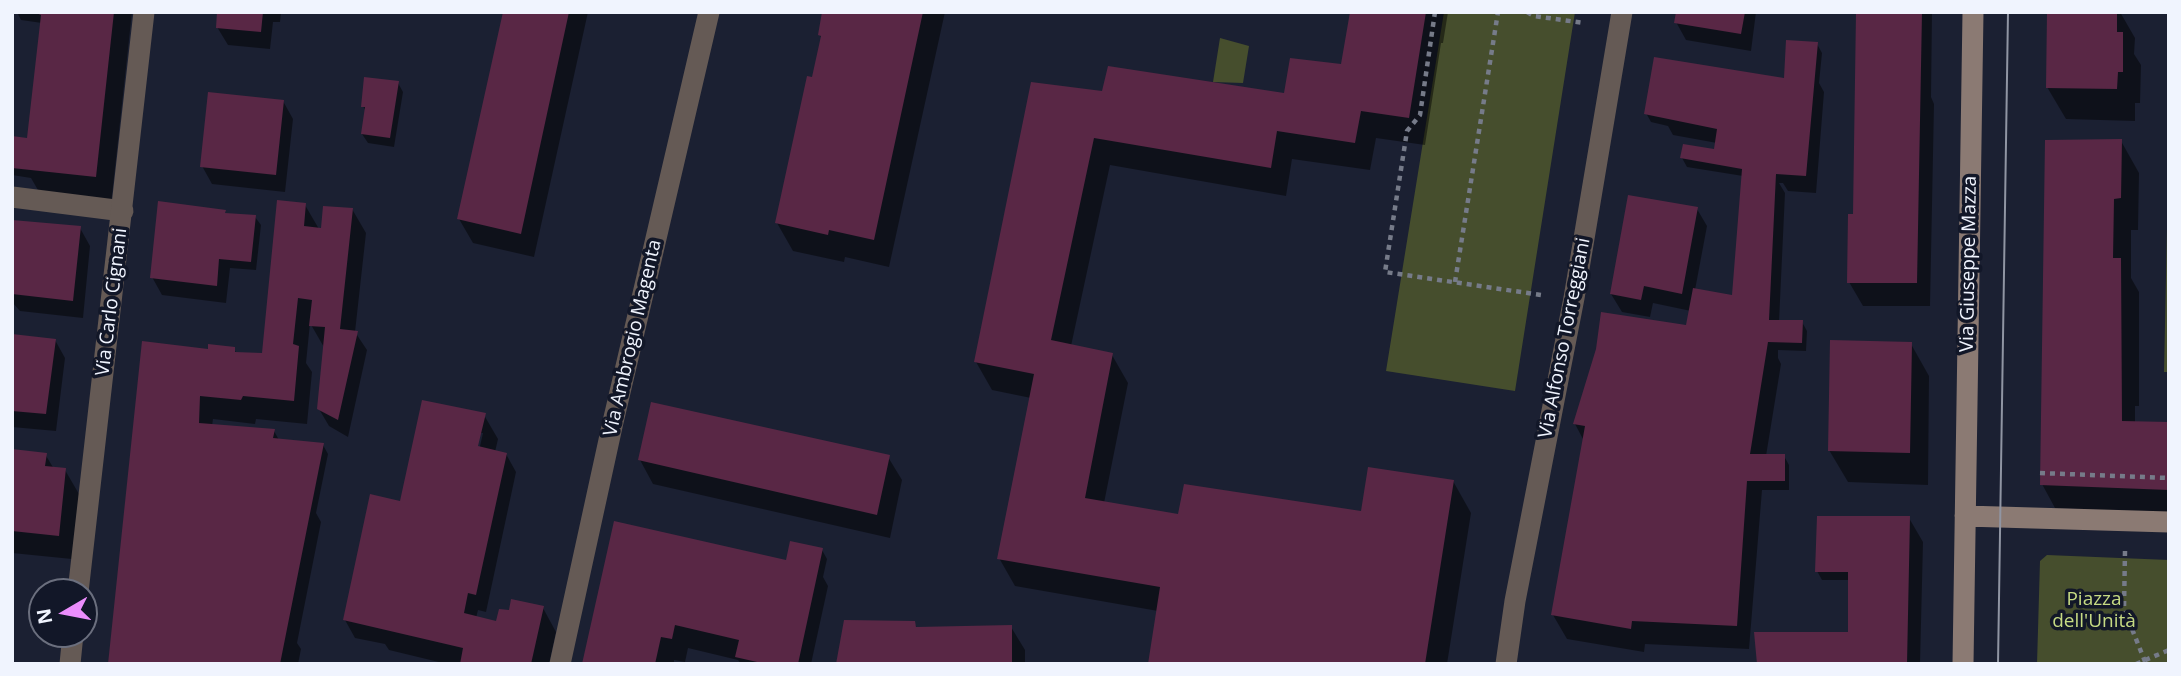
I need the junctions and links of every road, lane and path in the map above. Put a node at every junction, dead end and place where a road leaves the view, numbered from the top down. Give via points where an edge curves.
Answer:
1 (145, 12) edge
2 (709, 12) edge
3 (1435, 12) edge
4 (1498, 12) edge
5 (1527, 12) edge
6 (1622, 12) edge
7 (1973, 12) edge
8 (1584, 23) dead end
9 (12, 197) edge
10 (123, 211) junction
11 (1455, 282) junction
12 (1541, 295) dead end
13 (2040, 473) dead end
14 (2169, 478) edge
15 (1965, 516) junction
16 (2169, 522) edge
17 (2125, 550) dead end
18 (80, 578) edge
19 (2169, 650) edge
20 (2146, 662) edge
21 (560, 664) edge
22 (1506, 664) edge
23 (1963, 664) edge
24 (2136, 664) edge

1 - 10 street, Via Carlo Cignani
2 - 21 street, Via Ambrogio Magenta
3 - 11 path via 1420,116 1407,131 1385,272
4 - 11 path
5 - 8 path
6 - 22 street, Via Alfonso Torreggiani
7 - 15 main road, Via Giuseppe Mazza
9 - 10 street
10 - 18 street, Via Carlo Cignani
11 - 12 path
13 - 14 path
15 - 16 main road
15 - 23 main road
17 - 20 path via 2124,609
19 - 20 path
20 - 24 path

